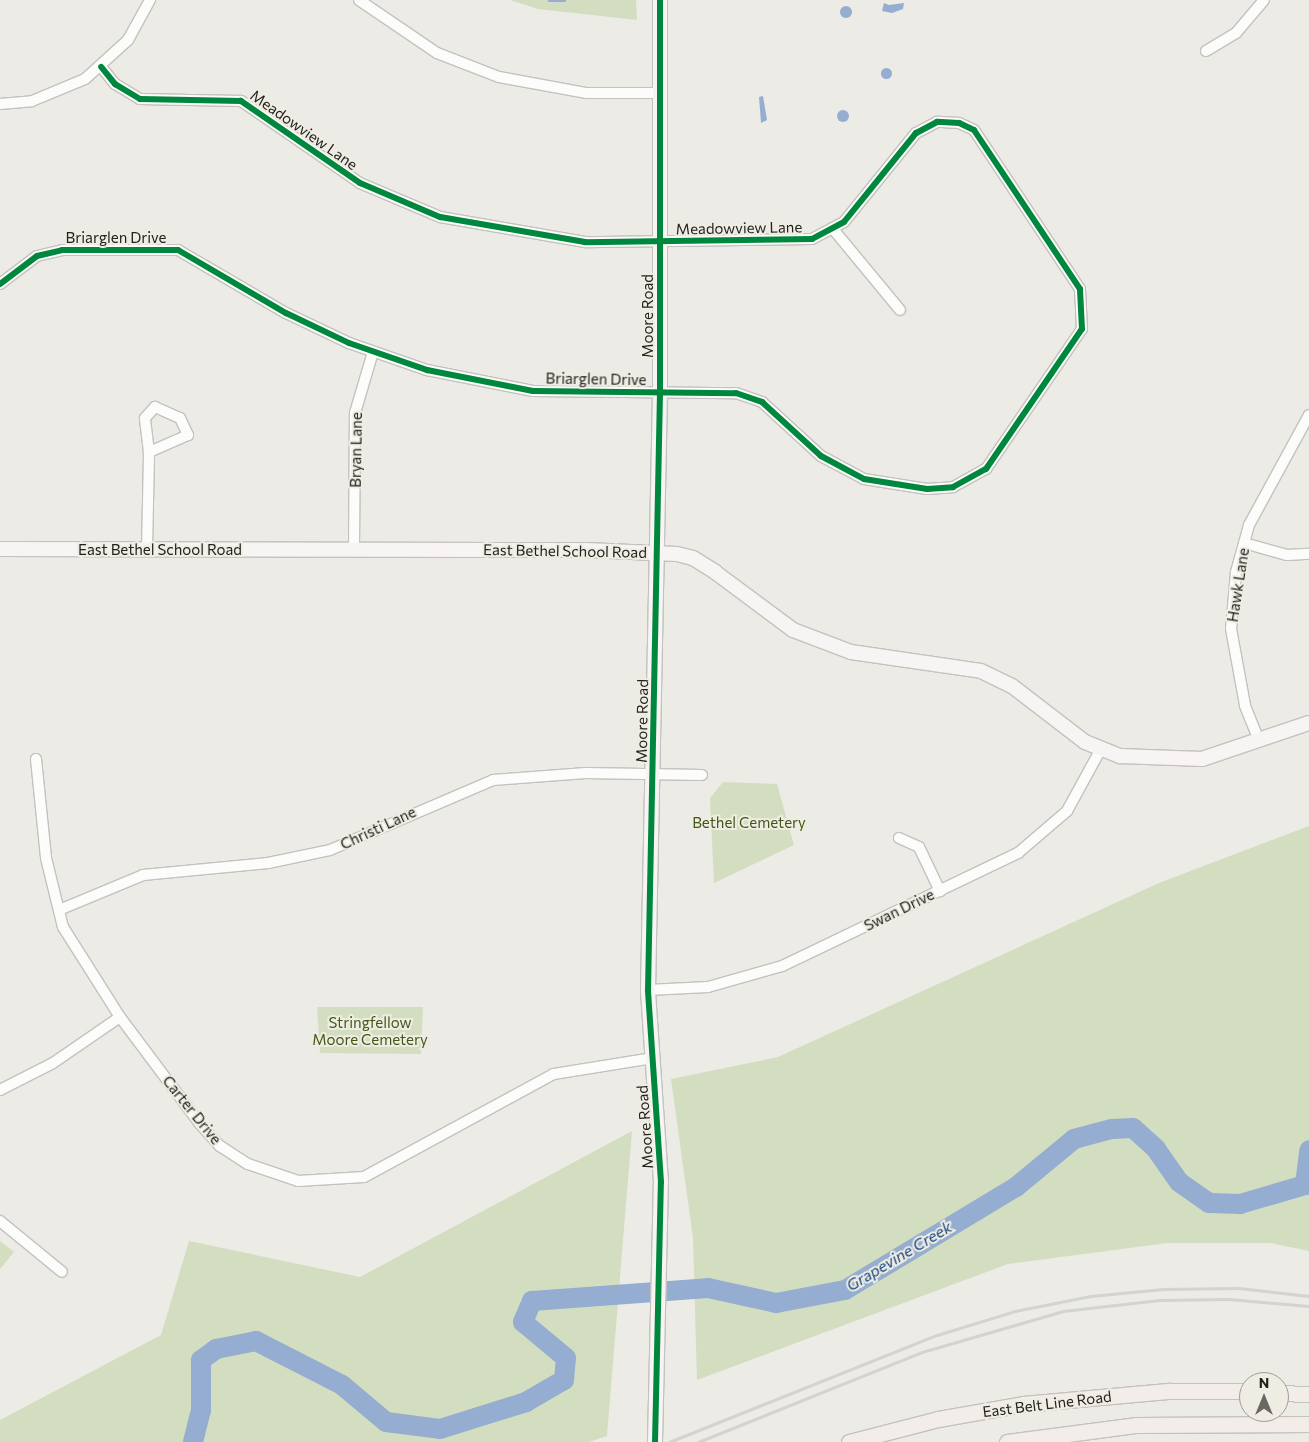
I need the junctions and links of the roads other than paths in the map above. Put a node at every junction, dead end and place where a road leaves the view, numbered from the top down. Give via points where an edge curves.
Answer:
1 (150, 0) edge
2 (359, 0) edge
3 (660, 0) edge
4 (1264, 0) edge
5 (1206, 51) dead end
6 (101, 67) junction
7 (661, 92) junction
8 (0, 104) edge
9 (833, 230) junction
10 (660, 241) junction
11 (0, 284) edge
12 (1080, 289) joint
13 (900, 310) dead end
14 (373, 352) junction
15 (660, 393) junction
16 (1309, 415) edge
17 (149, 452) junction
18 (1244, 543) junction
19 (0, 549) edge
20 (148, 550) junction
21 (354, 550) junction
22 (657, 552) junction
23 (1309, 554) edge
24 (1309, 723) edge
25 (1258, 738) junction
26 (1101, 749) junction
27 (36, 759) dead end
28 (654, 773) junction
29 (702, 775) dead end
30 (899, 838) dead end
31 (940, 891) junction
32 (59, 910) junction
33 (648, 990) junction
34 (120, 1017) junction
35 (653, 1058) junction
36 (0, 1090) edge
37 (0, 1221) edge
38 (62, 1272) dead end
39 (1239, 1391) edge
40 (1289, 1393) edge
41 (1309, 1394) edge
42 (1309, 1424) edge
43 (655, 1442) edge
44 (849, 1442) edge
45 (1007, 1442) edge

1 - 6 street via 128,40
2 - 7 street via 437,53 499,77 586,92
3 - 7 street, Moore Road
4 - 5 street via 1236,33
6 - 8 street via 71,86 32,101
6 - 10 street, Meadowview Lane via 114,84 140,99 241,101 360,183 440,217 542,238
7 - 10 street, Moore Road
9 - 10 street, Meadowview Lane via 794,242
9 - 12 street, Meadowview Lane via 844,222 916,133 937,122 959,123 974,130
9 - 13 street
10 - 15 street, Moore Road
11 - 14 street, Briarglen Drive via 37,256 62,250 178,250 286,314
12 - 15 street, Briarglen Drive via 1084,318 1076,343 986,470 953,487 894,486 864,478 821,456 772,409 752,398 736,393
14 - 15 street, Briarglen Drive via 508,388
14 - 21 street, Bryan Lane via 355,413
15 - 22 street, Moore Road
16 - 18 street, Hawk Lane
17 - 17 street via 149,411 162,408 180,418 187,428 186,437
17 - 20 street
18 - 23 street via 1287,554
18 - 25 street, Hawk Lane via 1231,629 1245,706
19 - 20 street, East Bethel School Road
20 - 21 street, East Bethel School Road
21 - 22 street, East Bethel School Road
22 - 26 street, East Bethel School Road via 693,558 774,619 819,641 891,660 981,672 1012,686
22 - 28 street, Moore Road
24 - 25 street, East Bethel School Road
25 - 26 street, East Bethel School Road via 1202,759 1144,760
26 - 31 street, Swan Drive via 1084,786 1049,830 1018,853
27 - 32 street, Carter Drive via 46,858
28 - 29 street, Christi Lane
28 - 32 street, Christi Lane via 493,780 330,850 268,863 142,875
28 - 33 street, Moore Road
30 - 31 street via 919,847
31 - 33 street, Swan Drive via 765,972 708,987
32 - 34 street, Carter Drive via 63,927
33 - 35 street, Moore Road
34 - 35 street, Carter Drive via 220,1146 248,1164 298,1181 364,1178 554,1074
34 - 36 street via 52,1063
35 - 43 street, Moore Road via 661,1182
37 - 38 street
39 - 44 main road, East Belt Line Road via 1170,1391 1023,1404 938,1418
40 - 41 main road
42 - 45 main road, East Belt Line Road via 1136,1425

